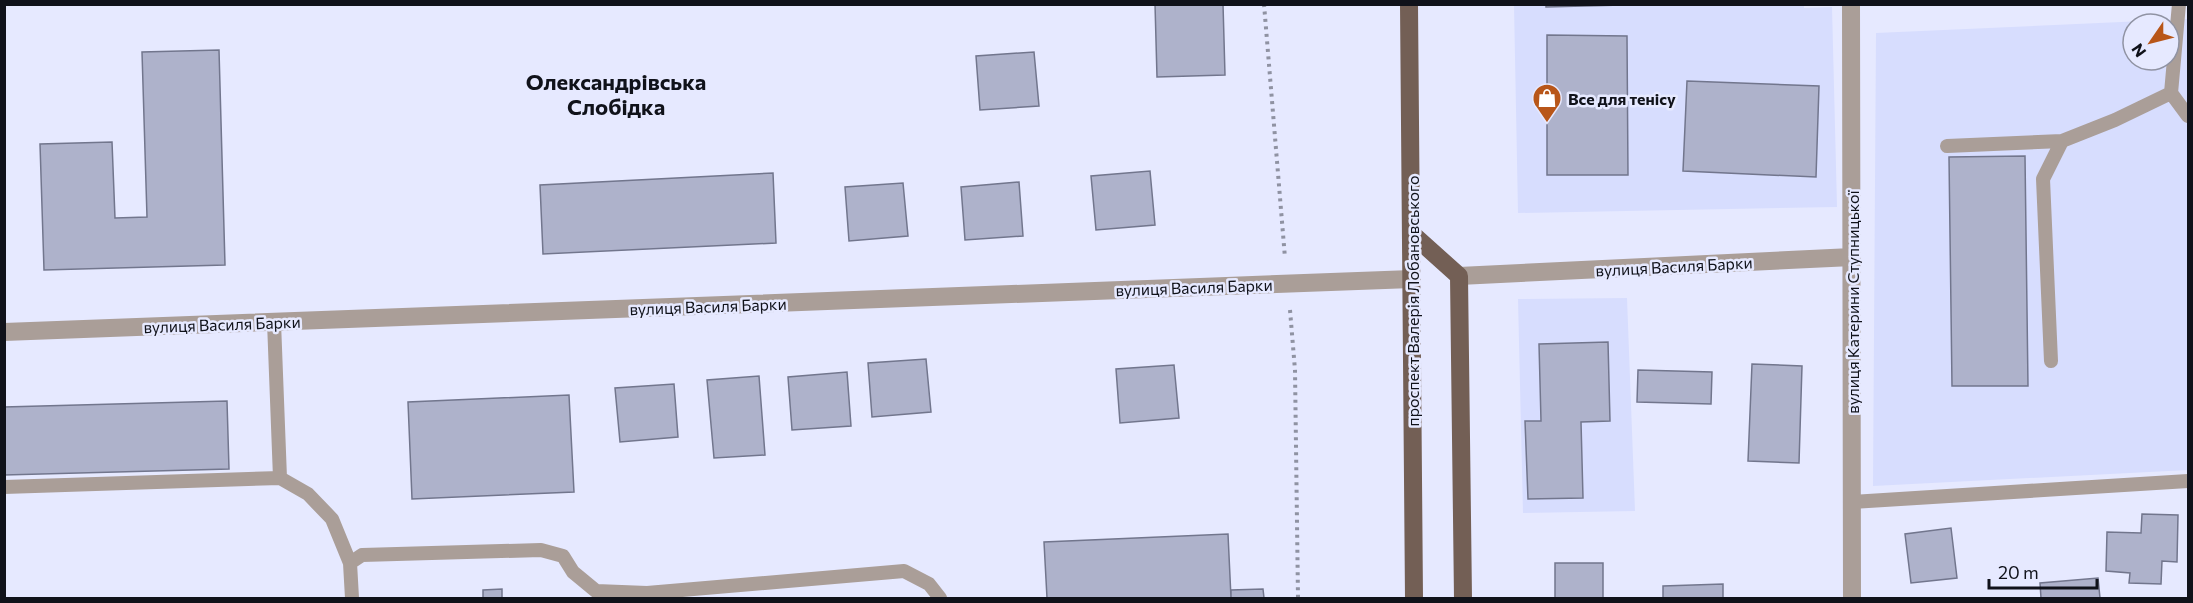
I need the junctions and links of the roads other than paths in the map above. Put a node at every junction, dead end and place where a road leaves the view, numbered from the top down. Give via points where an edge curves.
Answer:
1 (1409, 4) edge
2 (1851, 4) edge
3 (2179, 4) edge
4 (2171, 93) junction
5 (2188, 116) edge
6 (2062, 141) junction
7 (1947, 146) dead end
8 (1411, 232) junction
9 (1852, 257) junction
10 (1459, 276) junction
11 (1412, 279) junction
12 (274, 322) junction
13 (4, 332) edge
14 (2051, 361) dead end
15 (280, 478) junction
16 (2188, 481) edge
17 (4, 487) edge
18 (1852, 502) junction
19 (350, 563) junction
20 (596, 595) edge
21 (352, 598) edge
22 (940, 598) edge
23 (1414, 598) edge
24 (1463, 598) edge
25 (1852, 598) edge

1 - 8 main road, проспект Валерія Лобановського
2 - 9 street, вулиця Катерини Ступницької
3 - 4 lane
4 - 5 lane
4 - 6 lane
6 - 7 lane
6 - 14 lane via 2043,179
8 - 10 main road
8 - 11 main road, проспект Валерія Лобановського
9 - 10 street, вулиця Василя Барки
9 - 18 street, вулиця Катерини Ступницької
10 - 24 main road
11 - 12 street, вулиця Василя Барки
11 - 23 main road, проспект Валерія Лобановського
12 - 13 street, вулиця Василя Барки
12 - 15 lane
15 - 17 lane
15 - 19 lane via 308,494 332,519
16 - 18 lane
18 - 25 street, вулиця Катерини Ступницької
19 - 20 lane via 362,555 541,550 563,556
19 - 21 lane
20 - 22 lane via 904,570 929,584

